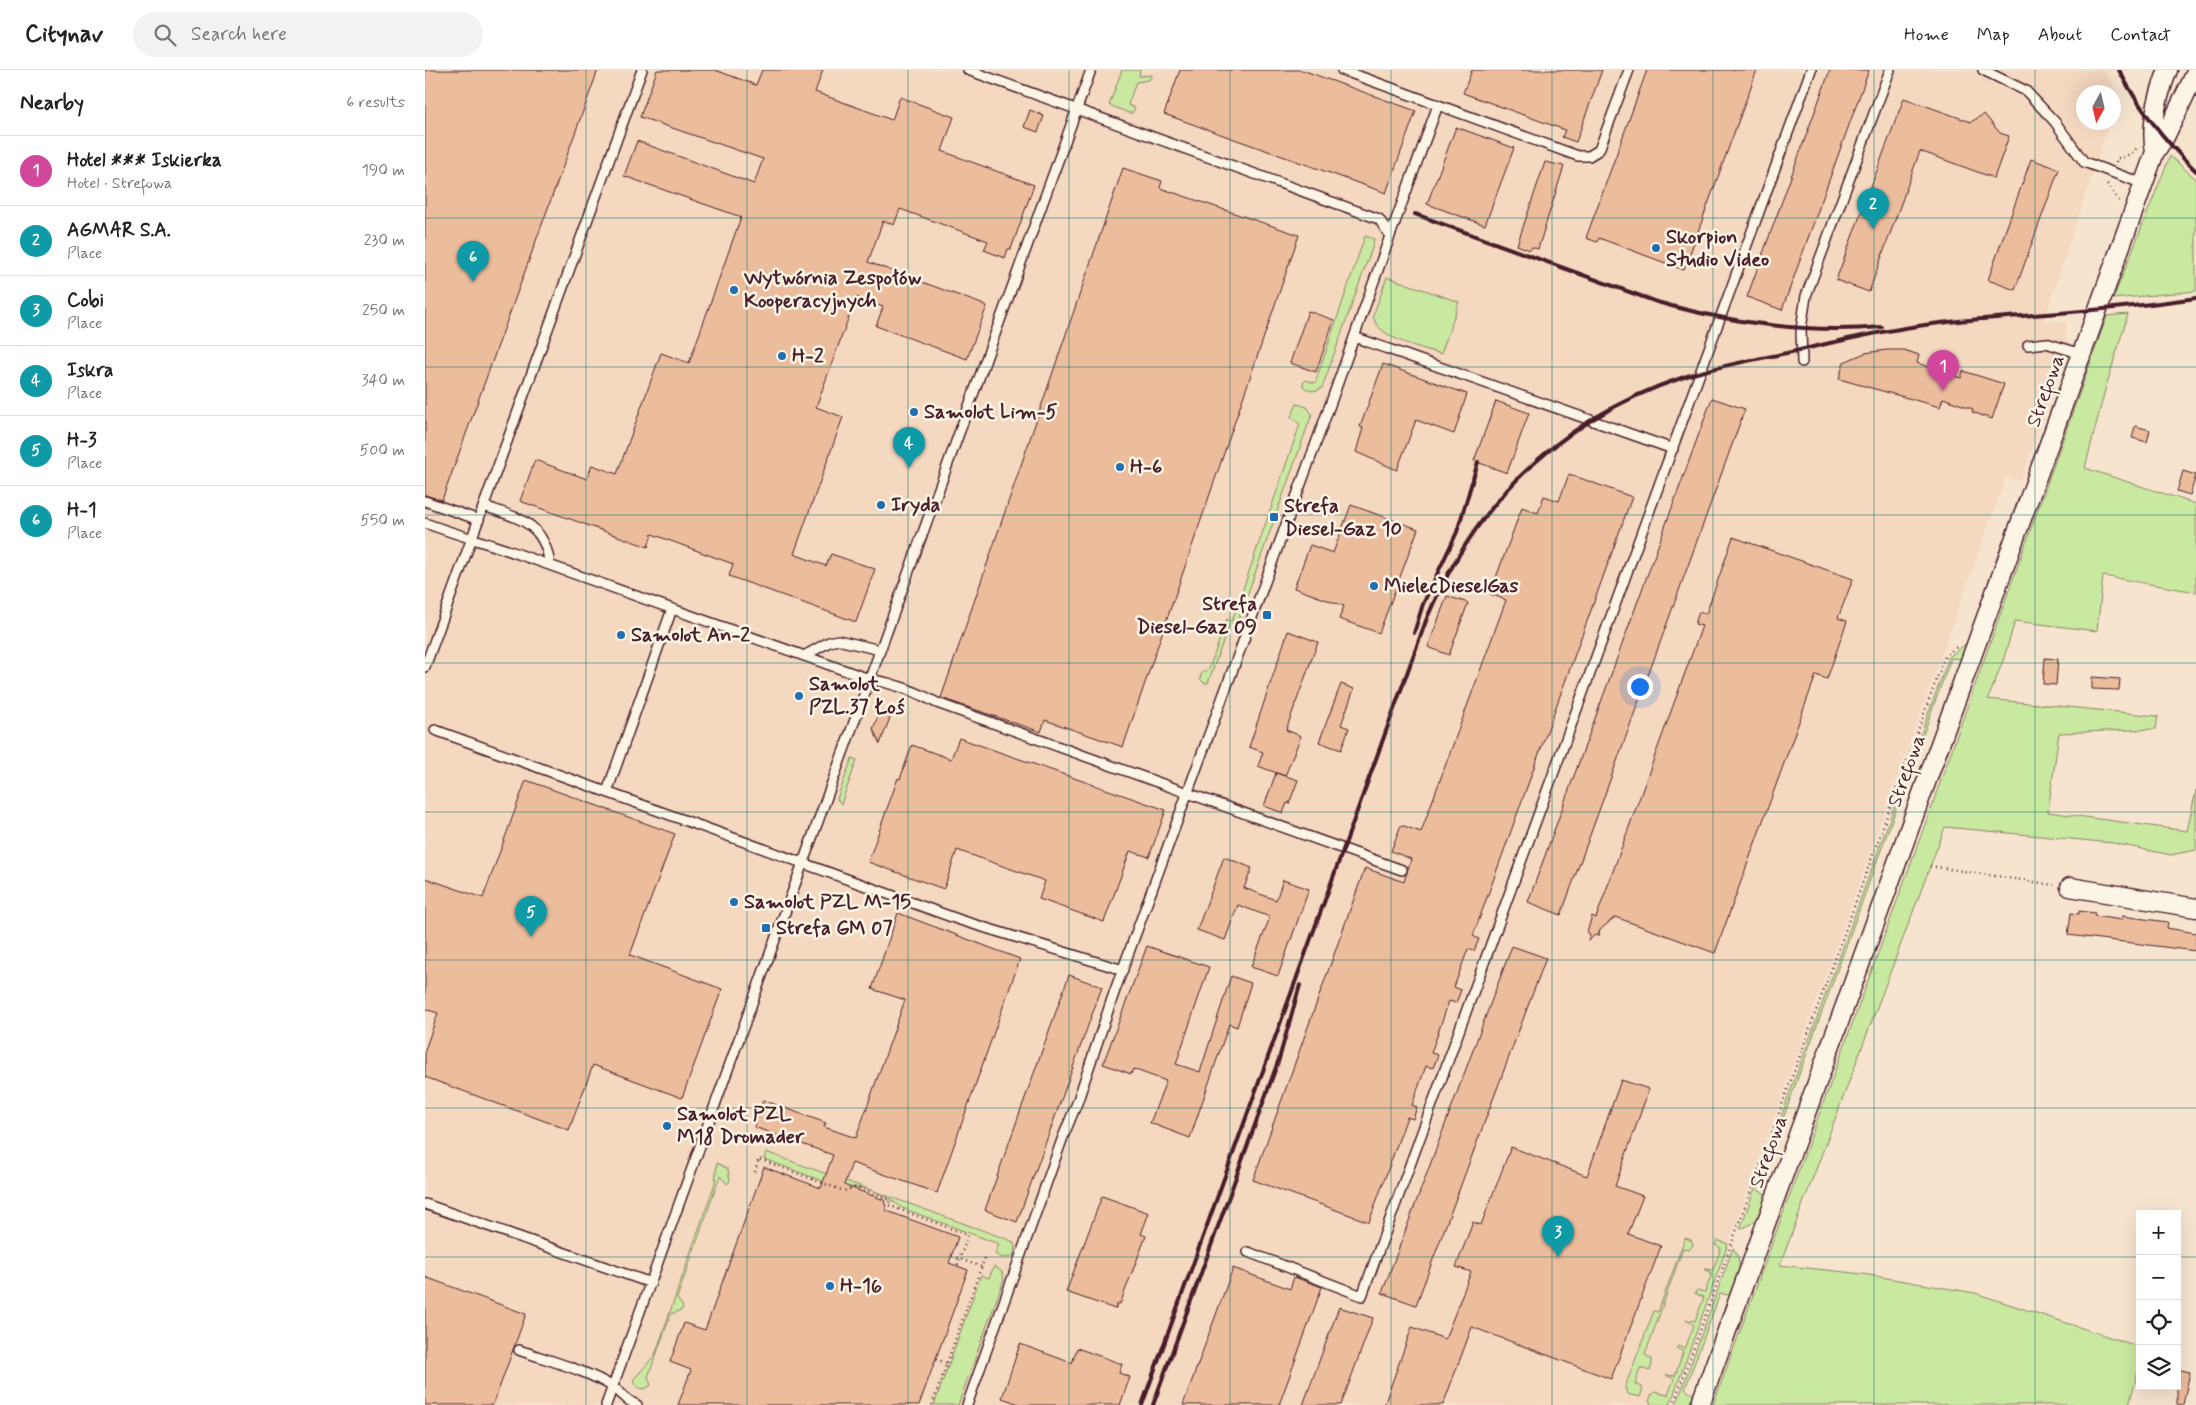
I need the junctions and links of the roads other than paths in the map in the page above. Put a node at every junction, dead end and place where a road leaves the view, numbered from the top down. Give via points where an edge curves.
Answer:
1 (642, 70) edge
2 (968, 70) edge
3 (1091, 70) edge
4 (1342, 70) edge
5 (1629, 70) edge
6 (1811, 70) edge
7 (1890, 70) edge
8 (1983, 70) edge
9 (2196, 72) edge
10 (2163, 75) edge
11 (1438, 105) junction
12 (1077, 109) junction
13 (2155, 152) junction
14 (2143, 184) junction
15 (1390, 236) junction
16 (1355, 337) junction
17 (2028, 345) dead end
18 (2082, 354) junction
19 (1802, 362) dead end
20 (1673, 449) junction
21 (425, 501) edge
22 (484, 506) junction
23 (479, 520) junction
24 (425, 523) edge
25 (471, 540) junction
26 (550, 565) junction
27 (672, 609) junction
28 (880, 650) junction
29 (804, 656) junction
30 (425, 667) edge
31 (869, 679) junction
32 (435, 730) dead end
33 (607, 792) junction
34 (1187, 793) junction
35 (804, 863) junction
36 (1402, 870) dead end
37 (2070, 887) road end
38 (2196, 908) edge
39 (1123, 970) junction
40 (425, 1204) edge
41 (1248, 1252) dead end
42 (651, 1283) junction
43 (519, 1350) dead end
44 (613, 1387) junction
45 (606, 1405) edge
46 (637, 1405) edge
47 (967, 1405) edge
48 (1699, 1405) edge

1 - 22 lane
2 - 12 lane
3 - 12 lane
4 - 11 lane
5 - 11 lane via 1599,150 1589,156 1578,156
6 - 20 lane
7 - 19 lane via 1806,296 1801,329
8 - 14 lane via 2026,91 2055,122 2084,162
9 - 13 street, Strefowa
10 - 13 street, Strefowa via 2152,138
11 - 15 lane
12 - 15 lane via 1379,219
12 - 28 lane
13 - 14 street, Strefowa
14 - 18 street, Strefowa
15 - 16 lane
16 - 20 lane
16 - 34 lane
17 - 18 lane via 2046,342
18 - 48 street, Strefowa
20 - 41 lane via 1362,1296
21 - 23 lane
22 - 23 lane
22 - 26 lane via 525,520 533,526 542,536
23 - 25 lane
24 - 25 lane
25 - 26 lane via 484,541
25 - 30 lane
26 - 27 lane
27 - 29 lane
27 - 33 lane
28 - 29 lane via 839,640
28 - 31 lane
29 - 31 lane
31 - 34 lane via 925,696
31 - 35 lane
32 - 33 lane
33 - 35 lane
34 - 36 lane
34 - 39 lane
35 - 39 lane via 960,920
35 - 42 lane
37 - 38 street
39 - 47 lane
40 - 42 lane
42 - 44 lane
43 - 44 lane
44 - 45 lane
44 - 46 lane

